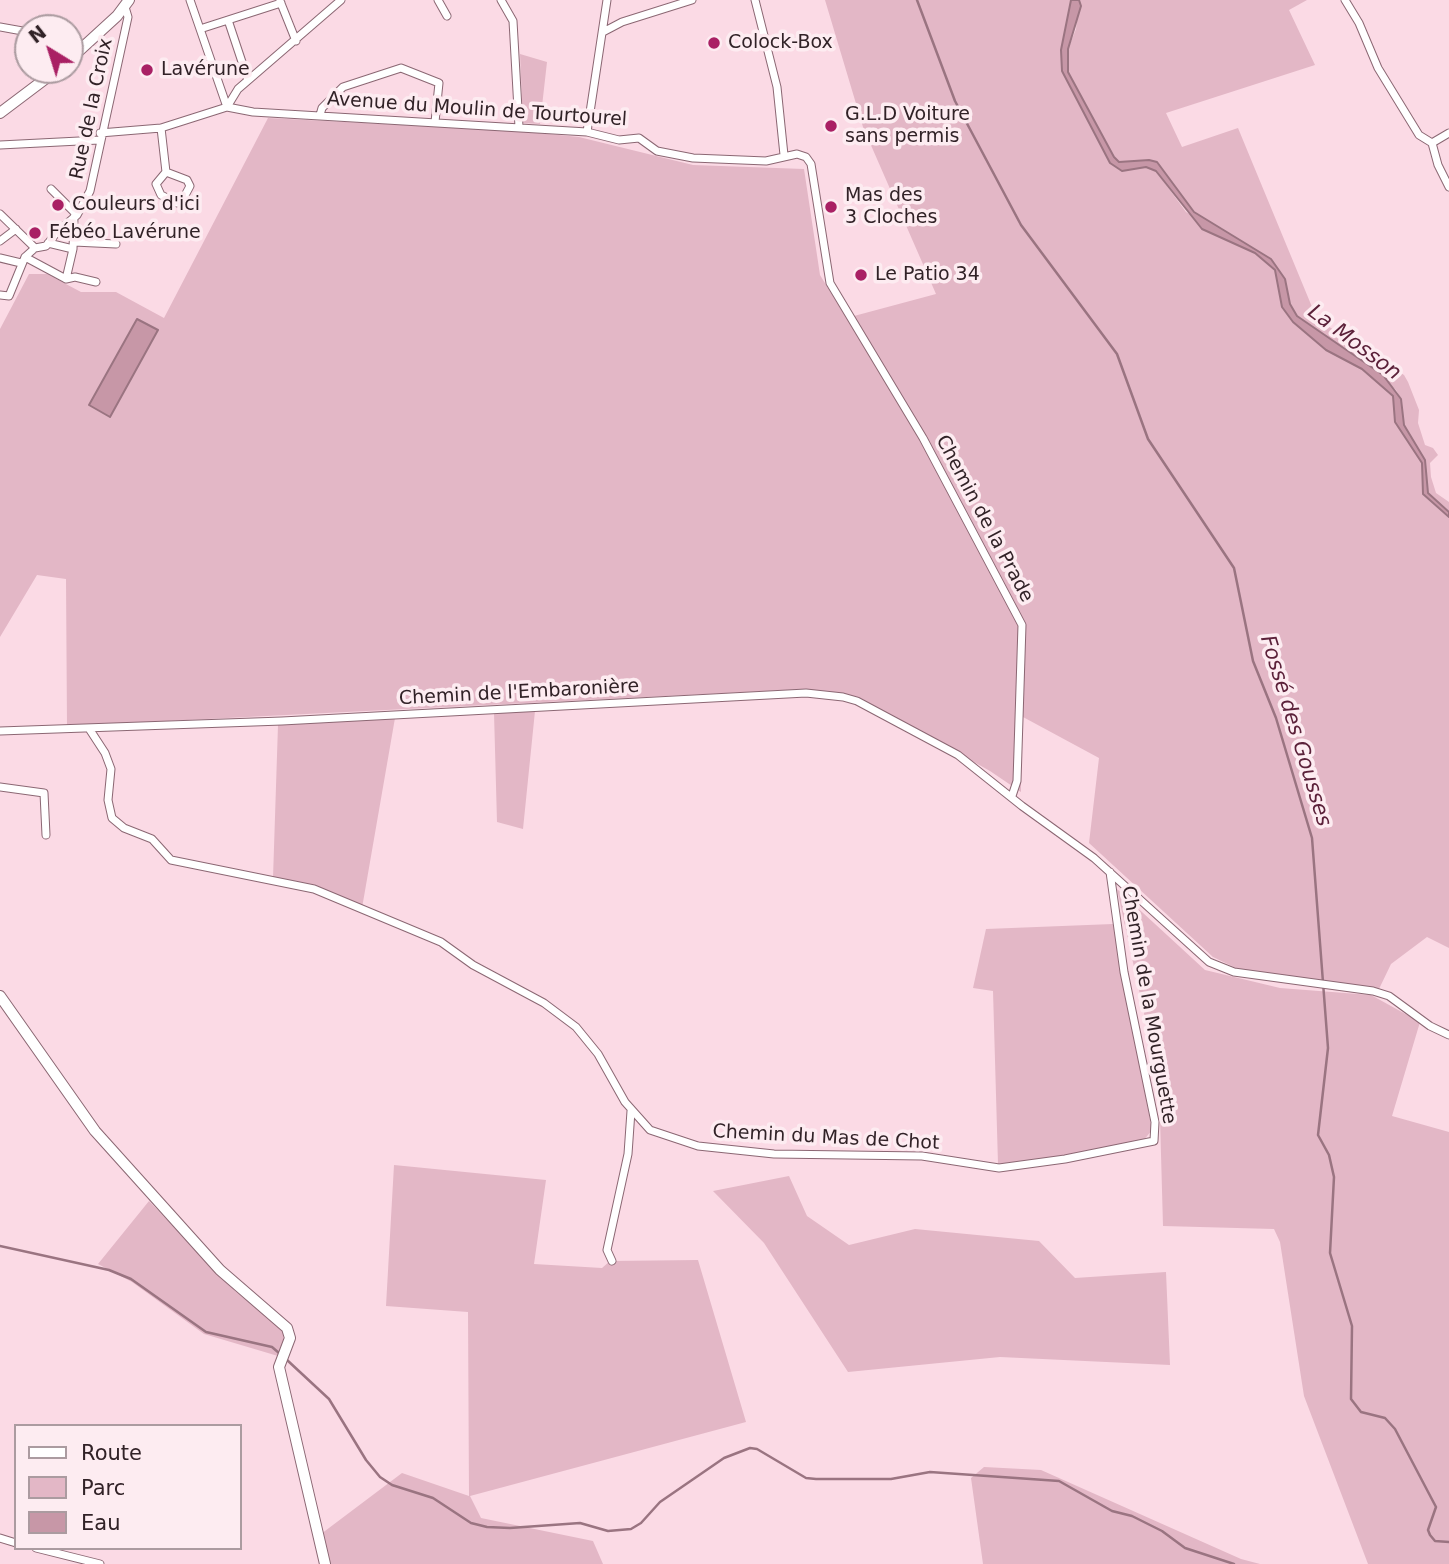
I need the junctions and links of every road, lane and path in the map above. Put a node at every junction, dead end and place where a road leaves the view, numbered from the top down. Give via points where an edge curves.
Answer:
1 (190, 0) edge
2 (341, 0) edge
3 (438, 0) edge
4 (501, 0) edge
5 (607, 0) edge
6 (692, 0) edge
7 (755, 0) edge
8 (1345, 0) edge
9 (280, 2) edge
10 (127, 3) edge
11 (606, 12) junction
12 (447, 16) dead end
13 (228, 20) junction
14 (622, 22) junction
15 (200, 29) junction
16 (603, 32) junction
17 (296, 41) junction
18 (84, 43) edge
19 (248, 80) junction
20 (38, 84) edge
21 (227, 107) junction
22 (0, 113) edge
23 (320, 115) junction
24 (435, 122) junction
25 (519, 127) junction
26 (161, 128) junction
27 (587, 132) junction
28 (1449, 133) edge
29 (100, 136) junction
30 (1432, 143) junction
31 (0, 145) edge
32 (784, 155) junction
33 (166, 172) junction
34 (1449, 187) edge
35 (51, 189) dead end
36 (0, 214) edge
37 (76, 216) junction
38 (16, 229) junction
39 (0, 241) edge
40 (48, 243) junction
41 (116, 244) dead end
42 (73, 246) junction
43 (35, 248) junction
44 (0, 258) edge
45 (23, 260) junction
46 (66, 279) junction
47 (96, 282) dead end
48 (0, 295) edge
49 (0, 730) edge
50 (90, 730) junction
51 (0, 787) edge
52 (1012, 796) junction
53 (46, 835) dead end
54 (1110, 873) junction
55 (0, 996) edge
56 (1449, 1035) edge
57 (632, 1110) junction
58 (1154, 1141) joint
59 (612, 1261) dead end
60 (44, 1550) edge
61 (100, 1564) edge
62 (326, 1564) edge

1 - 15 street
2 - 17 street
3 - 12 street
4 - 25 street via 513,20
5 - 11 street
6 - 14 street
7 - 32 street via 777,87
8 - 30 street via 1378,68 1419,135
9 - 13 street
9 - 17 street
10 - 18 street
10 - 29 street, Rue de la Croix via 128,17
11 - 14 street
11 - 16 street
13 - 15 street
13 - 19 street
14 - 16 street
15 - 21 street
16 - 27 street
17 - 19 street
19 - 21 street
20 - 22 street
21 - 23 street, Avenue du Moulin de Tourtourel
21 - 26 street, Avenue du Moulin de Tourtourel
23 - 24 street, Avenue du Moulin de Tourtourel
23 - 24 street via 343,87 401,68 439,83
24 - 25 street, Avenue du Moulin de Tourtourel
25 - 27 street, Avenue du Moulin de Tourtourel
26 - 29 street, Avenue du Moulin de Tourtourel
26 - 33 street
27 - 32 street, Avenue du Moulin de Tourtourel via 619,140 639,138 657,150 693,159 766,160
28 - 30 street
29 - 31 street, Avenue du Moulin de Tourtourel
29 - 37 street, Rue de la Croix via 90,191
30 - 34 street
32 - 52 street, Chemin de la Prade via 797,154 811,164 825,270 923,438 1022,625 1017,781
33 - 33 street via 156,184 161,195 182,201 190,186 187,180
35 - 37 street
36 - 38 street
37 - 40 street
37 - 42 street
38 - 39 street
38 - 43 street
40 - 42 street
40 - 43 street
41 - 42 street
42 - 46 street
43 - 45 street
44 - 45 street
45 - 46 street
45 - 48 street via 9,296
46 - 47 street
49 - 50 street, Chemin de l'Embaronière
50 - 52 street, Chemin de l'Embaronière via 806,693 857,701 958,755
50 - 57 street, Chemin du Mas de Chot via 111,769 108,809 117,824 152,839 171,860 314,889 441,942 576,1027
51 - 53 street via 44,793
52 - 54 street, Chemin de la Mourguette
54 - 56 street via 1209,962 1234,972 1373,991 1389,996
54 - 58 street, Chemin de la Mourguette via 1124,972 1155,1122
55 - 62 street via 94,1131 220,1270 287,1328 288,1349 280,1362
57 - 58 street, Chemin du Mas de Chot via 658,1135 698,1146 774,1154 922,1156 999,1168
57 - 59 street via 628,1154 607,1250
60 - 61 street

